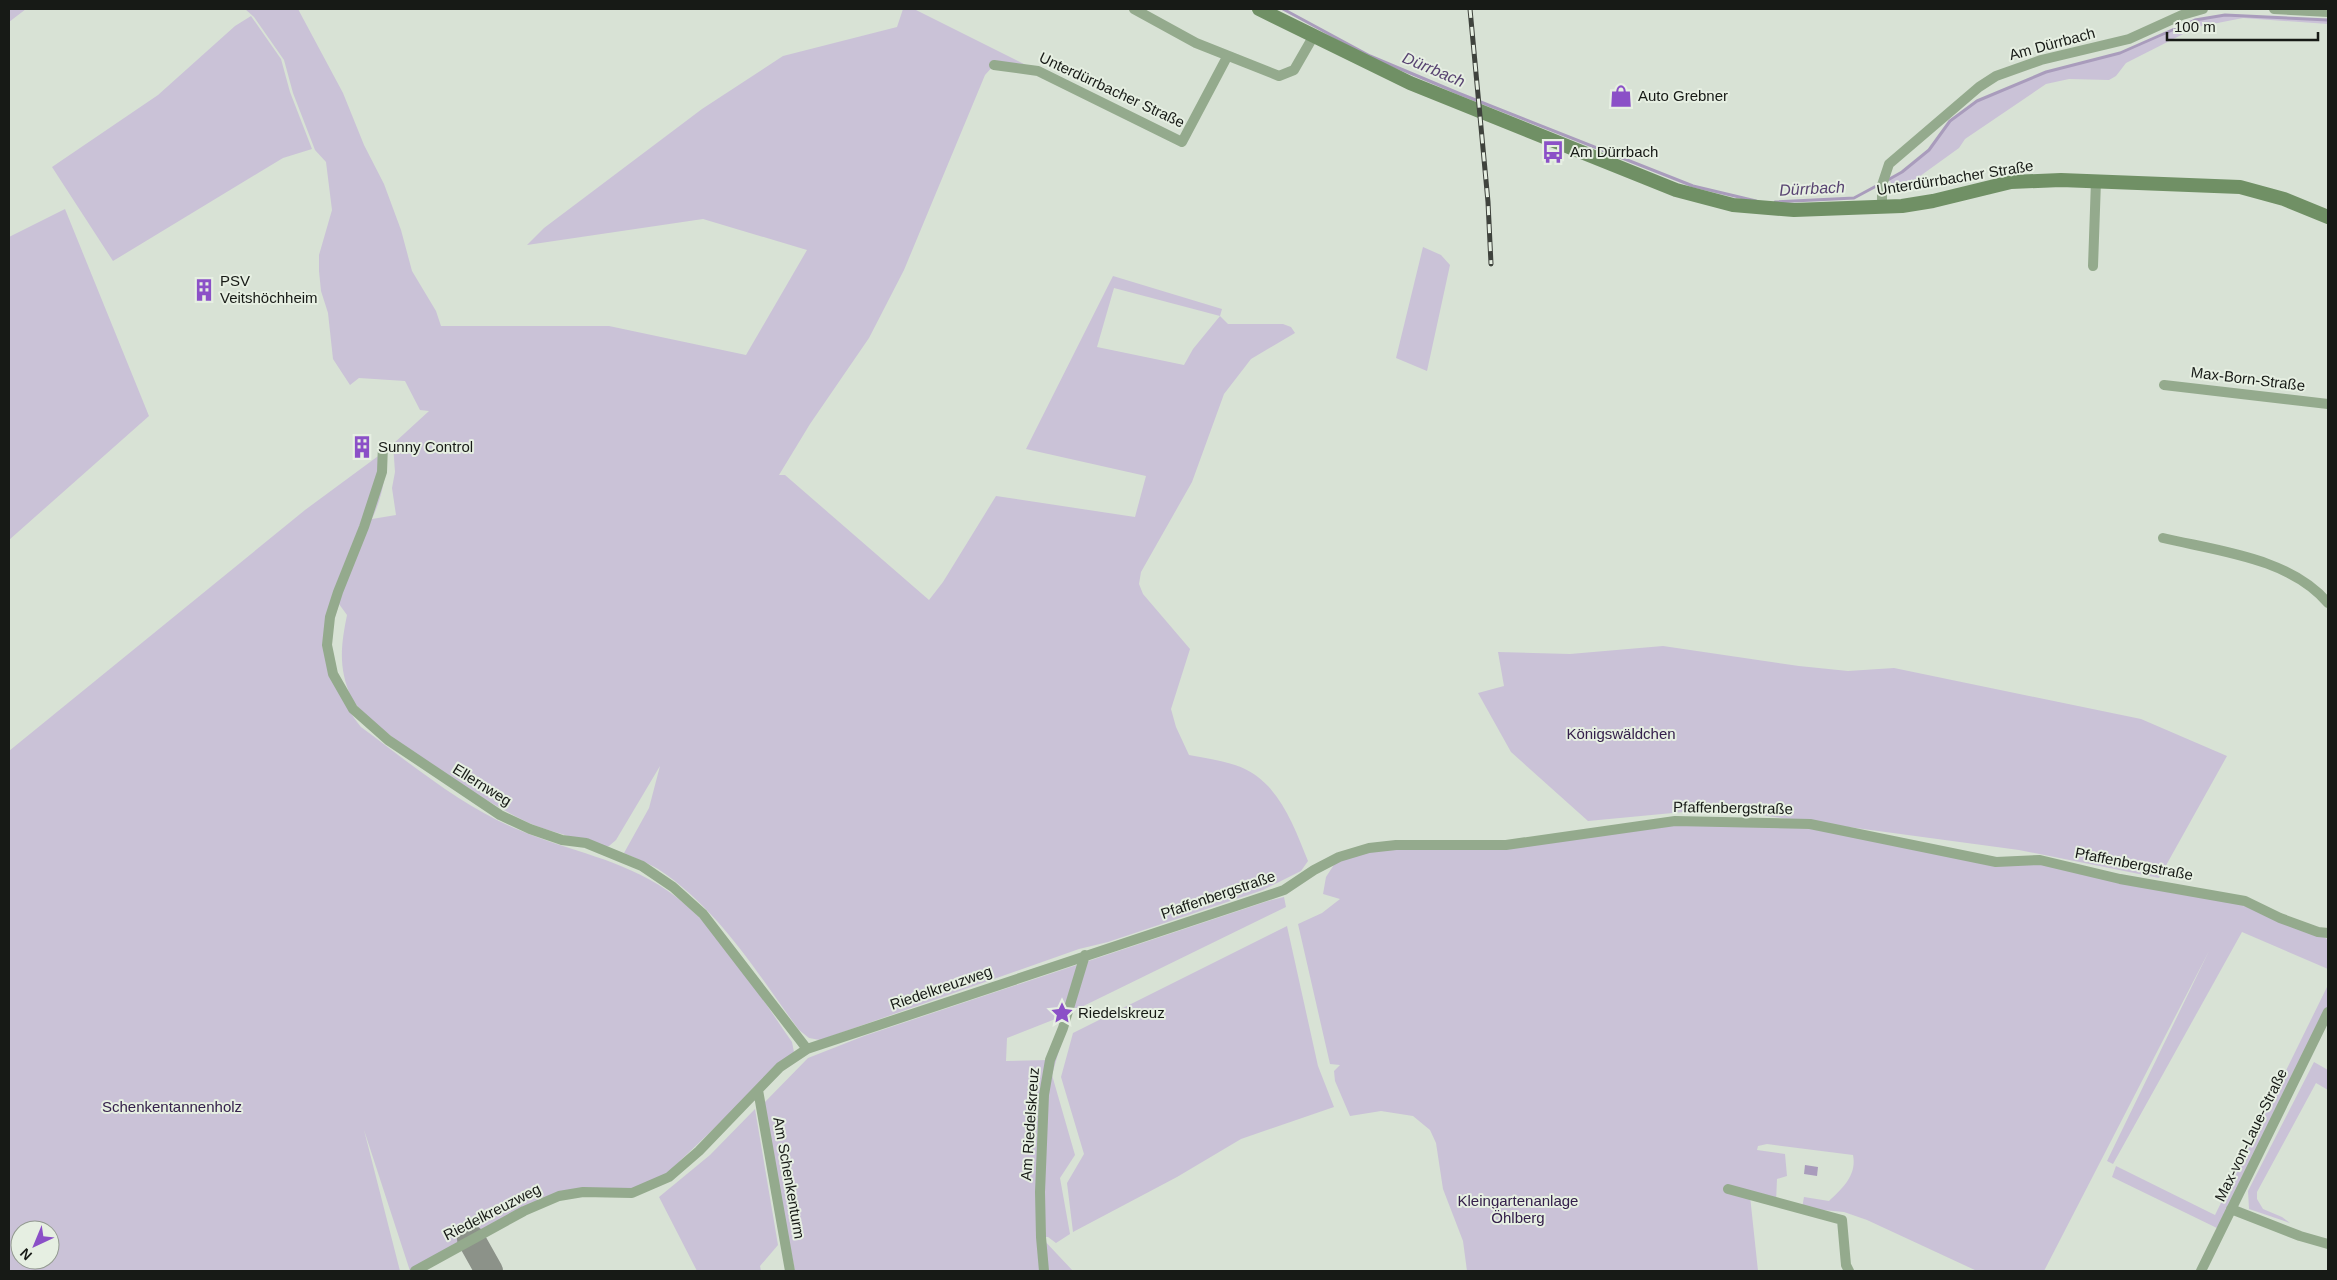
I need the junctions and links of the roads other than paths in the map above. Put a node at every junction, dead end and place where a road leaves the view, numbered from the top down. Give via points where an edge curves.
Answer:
1 (1134, 9) edge
2 (1259, 9) edge
3 (2203, 9) edge
4 (2274, 9) edge
5 (2328, 12) edge
6 (1313, 37) junction
7 (1227, 57) junction
8 (994, 65) dead end
9 (2096, 181) junction
10 (1882, 207) junction
11 (2328, 218) edge
12 (2093, 266) dead end
13 (2164, 385) dead end
14 (2328, 404) edge
15 (383, 445) dead end
16 (2163, 538) dead end
17 (2328, 603) edge
18 (2328, 933) edge
19 (1085, 955) junction
20 (2328, 1012) edge
21 (807, 1049) junction
22 (758, 1090) junction
23 (1728, 1189) dead end
24 (2231, 1209) junction
25 (2328, 1244) edge
26 (415, 1271) edge
27 (790, 1271) edge
28 (1044, 1271) edge
29 (1848, 1271) edge
30 (2201, 1271) edge

1 - 7 street
2 - 6 street, Unterdürrbacher Straße
3 - 10 street, Am Dürrbach via 2129,39 2041,60 1996,76 1889,164 1883,180
4 - 5 street
6 - 7 street via 1294,70 1286,75 1272,74
6 - 10 street, Unterdürrbacher Straße via 1419,87 1708,200 1759,209
7 - 8 street, Unterdürrbacher Straße via 1182,142 1038,71
9 - 10 street, Unterdürrbacher Straße via 2011,182 1933,201
9 - 11 street, Unterdürrbacher Straße via 2240,187 2284,199
9 - 12 street
13 - 14 street, Max-Born-Straße
15 - 21 street, Ellernweg via 382,472 330,617 327,644 332,674 353,709 388,740 500,815 530,829 586,844 642,866 673,887 703,914
16 - 17 street via 2263,561 2299,577
18 - 19 street, Pfaffenbergstraße via 2280,918 2245,900 2120,879 2040,860 1996,862 1810,824 1675,821 1506,845 1369,848 1339,857 1284,890
19 - 21 street, Riedelkreuzweg
19 - 28 street, Am Riedelskreuz via 1050,1060 1044,1095 1040,1192
20 - 24 street, Max-von-Laue-Straße
21 - 22 street, Riedelkreuzweg via 780,1067
22 - 26 street, Riedelkreuzweg via 669,1177 632,1193 583,1192 559,1196 524,1211
22 - 27 street, Am Schenkenturm
23 - 29 street via 1842,1220
24 - 25 street
24 - 30 street, Max-von-Laue-Straße

